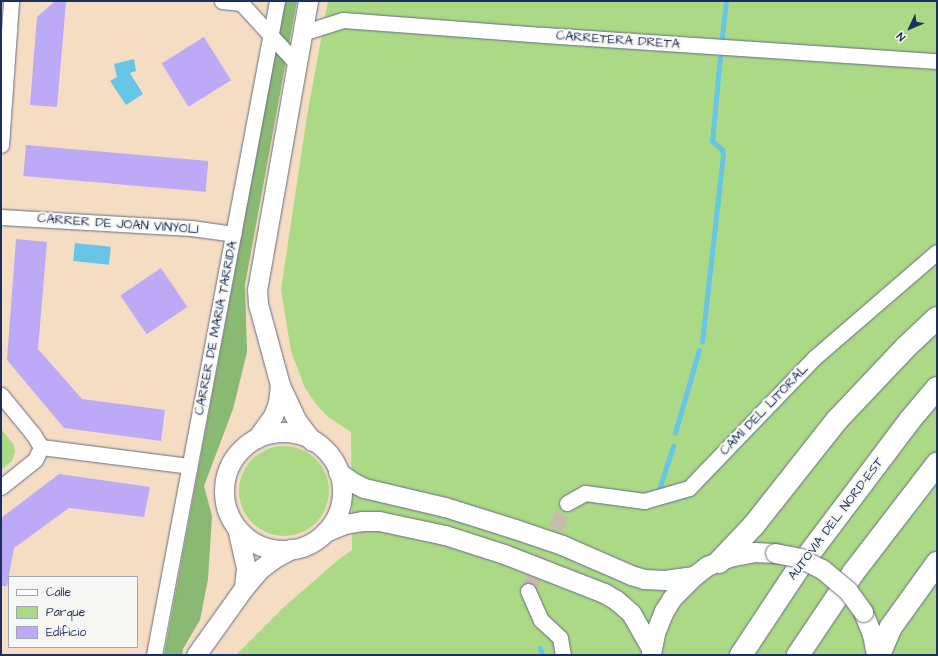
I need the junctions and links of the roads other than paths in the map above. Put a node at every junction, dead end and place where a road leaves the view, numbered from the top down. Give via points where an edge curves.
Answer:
1 (11, 1) edge
2 (222, 1) edge
3 (277, 1) edge
4 (308, 1) edge
5 (302, 33) junction
6 (271, 34) junction
7 (937, 61) edge
8 (297, 64) junction
9 (1, 145) edge
10 (1, 217) edge
11 (234, 234) junction
12 (937, 252) edge
13 (937, 318) edge
14 (280, 385) junction
15 (937, 388) edge
16 (1, 395) edge
17 (257, 438) junction
18 (312, 440) junction
19 (41, 447) junction
20 (937, 464) edge
21 (189, 466) junction
22 (338, 472) junction
23 (1, 488) edge
24 (567, 503) tunnel mouth
25 (237, 528) junction
26 (325, 532) junction
27 (291, 549) junction
28 (719, 562) junction
29 (937, 563) edge
30 (694, 576) junction
31 (244, 588) junction
32 (528, 591) dead end
33 (651, 651) edge
34 (154, 655) edge
35 (196, 655) edge
36 (563, 655) edge
37 (742, 655) edge
38 (798, 655) edge
39 (876, 655) edge
40 (879, 655) edge

1 - 9 street
2 - 6 street via 241,2
3 - 6 street, CARRER DE MARIA TARRIDA
4 - 5 main road
5 - 7 street, CARRETERA DRETA via 342,20
5 - 8 main road
6 - 8 street
6 - 11 street, CARRER DE MARIA TARRIDA
8 - 14 main road via 257,289 258,304
10 - 11 street, CARRER DE JOAN VINYOLI via 191,228
11 - 21 street, CARRER DE MARIA TARRIDA
12 - 24 street, CAMÍ DEL LITORAL via 814,358 689,488 644,501 586,493
13 - 28 highway via 837,420 754,525
14 - 17 main road via 278,403 273,416
14 - 18 main road via 296,421
15 - 37 highway, AUTOVIA DEL NORD-EST via 800,566
16 - 19 street via 34,434
17 - 18 main road via 285,432
17 - 25 main road via 236,456 226,476 225,502
18 - 22 main road via 328,454
19 - 21 street
19 - 23 street via 35,460
20 - 38 highway via 853,573
21 - 34 street, CARRER DE MARIA TARRIDA
22 - 26 main road via 342,488 340,504 335,519
22 - 30 main road via 364,488 445,507 515,529 562,545 638,577 665,580
25 - 27 main road via 261,546
25 - 31 main road via 246,568
26 - 27 main road via 310,544
26 - 33 main road via 345,524 379,521 445,535 504,554 616,600 631,613
27 - 31 main road via 265,565
28 - 30 main road via 707,566
28 - 39 main road, bridge via 754,552 775,553 800,558 822,569 848,591 863,612 872,634
29 - 40 highway via 891,627
30 - 33 main road via 672,598 664,611
31 - 35 main road
32 - 36 street via 541,620 560,638

